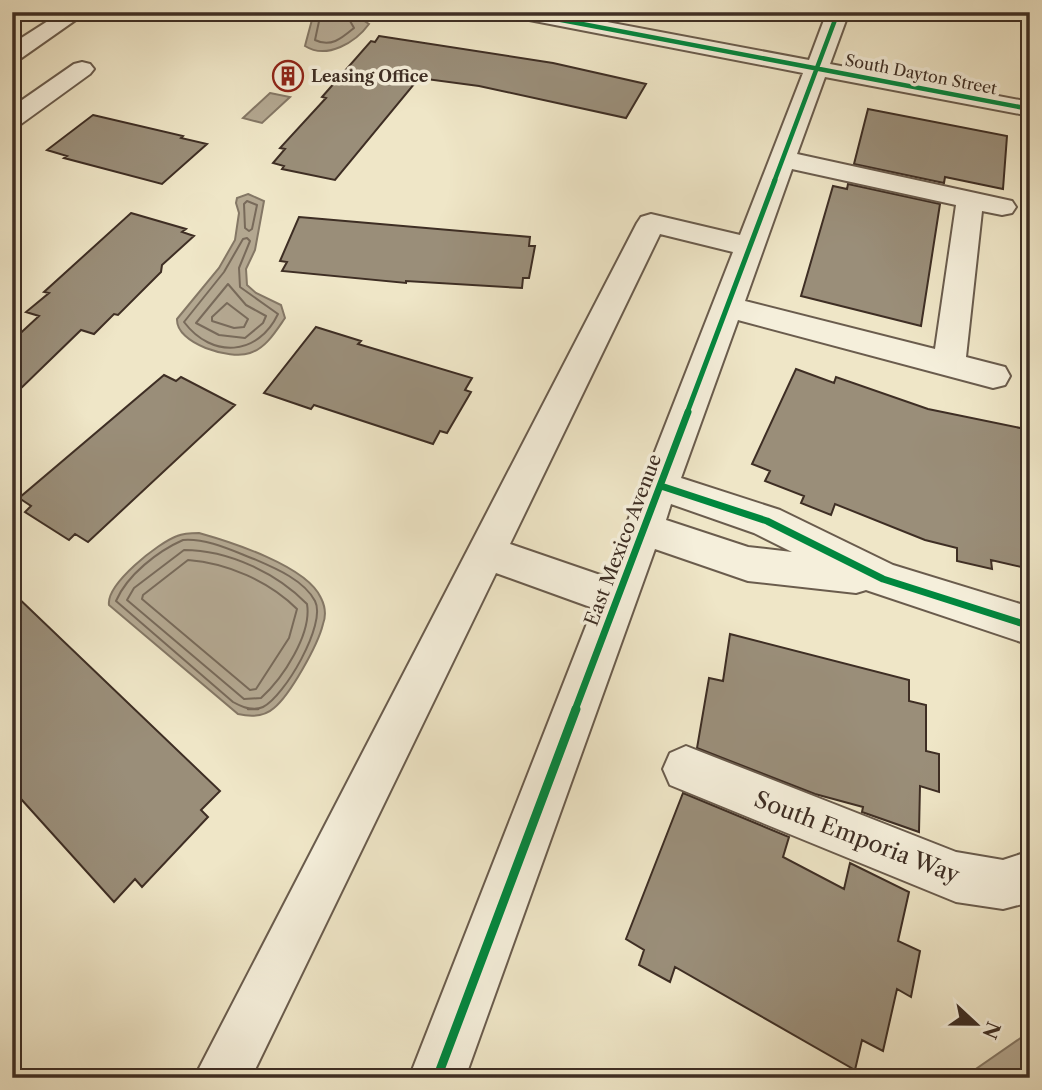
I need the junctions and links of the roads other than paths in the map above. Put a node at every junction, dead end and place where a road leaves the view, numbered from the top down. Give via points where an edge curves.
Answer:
1 (78, 12) edge
2 (519, 12) edge
3 (838, 12) edge
4 (13, 54) edge
5 (816, 69) junction
6 (1030, 109) edge
7 (12, 119) edge
8 (783, 159) junction
9 (970, 200) junction
10 (1002, 207) dead end
11 (751, 247) junction
12 (728, 307) junction
13 (948, 364) junction
14 (993, 376) dead end
15 (660, 486) junction
16 (644, 529) junction
17 (484, 552) junction
18 (883, 579) junction
19 (618, 599) junction
20 (1030, 626) edge
21 (686, 769) dead end
22 (1030, 876) edge
23 (222, 1078) edge
24 (437, 1078) edge

1 - 4 street
2 - 5 street, South Dayton Street
3 - 5 street, East Mexico Avenue
4 - 7 street via 82,69
5 - 6 street, South Dayton Street
5 - 8 street, East Mexico Avenue
8 - 9 street
8 - 11 street, East Mexico Avenue
9 - 10 street
9 - 13 street
11 - 12 street, East Mexico Avenue
11 - 17 street via 651,223
12 - 13 street
12 - 15 street, East Mexico Avenue
13 - 14 street
15 - 16 street, East Mexico Avenue
15 - 18 street via 767,521
16 - 18 street via 756,566
16 - 19 street, East Mexico Avenue
17 - 19 street
17 - 23 street
18 - 20 street
19 - 24 street, East Mexico Avenue
21 - 22 street, South Emporia Way via 956,877 998,886

